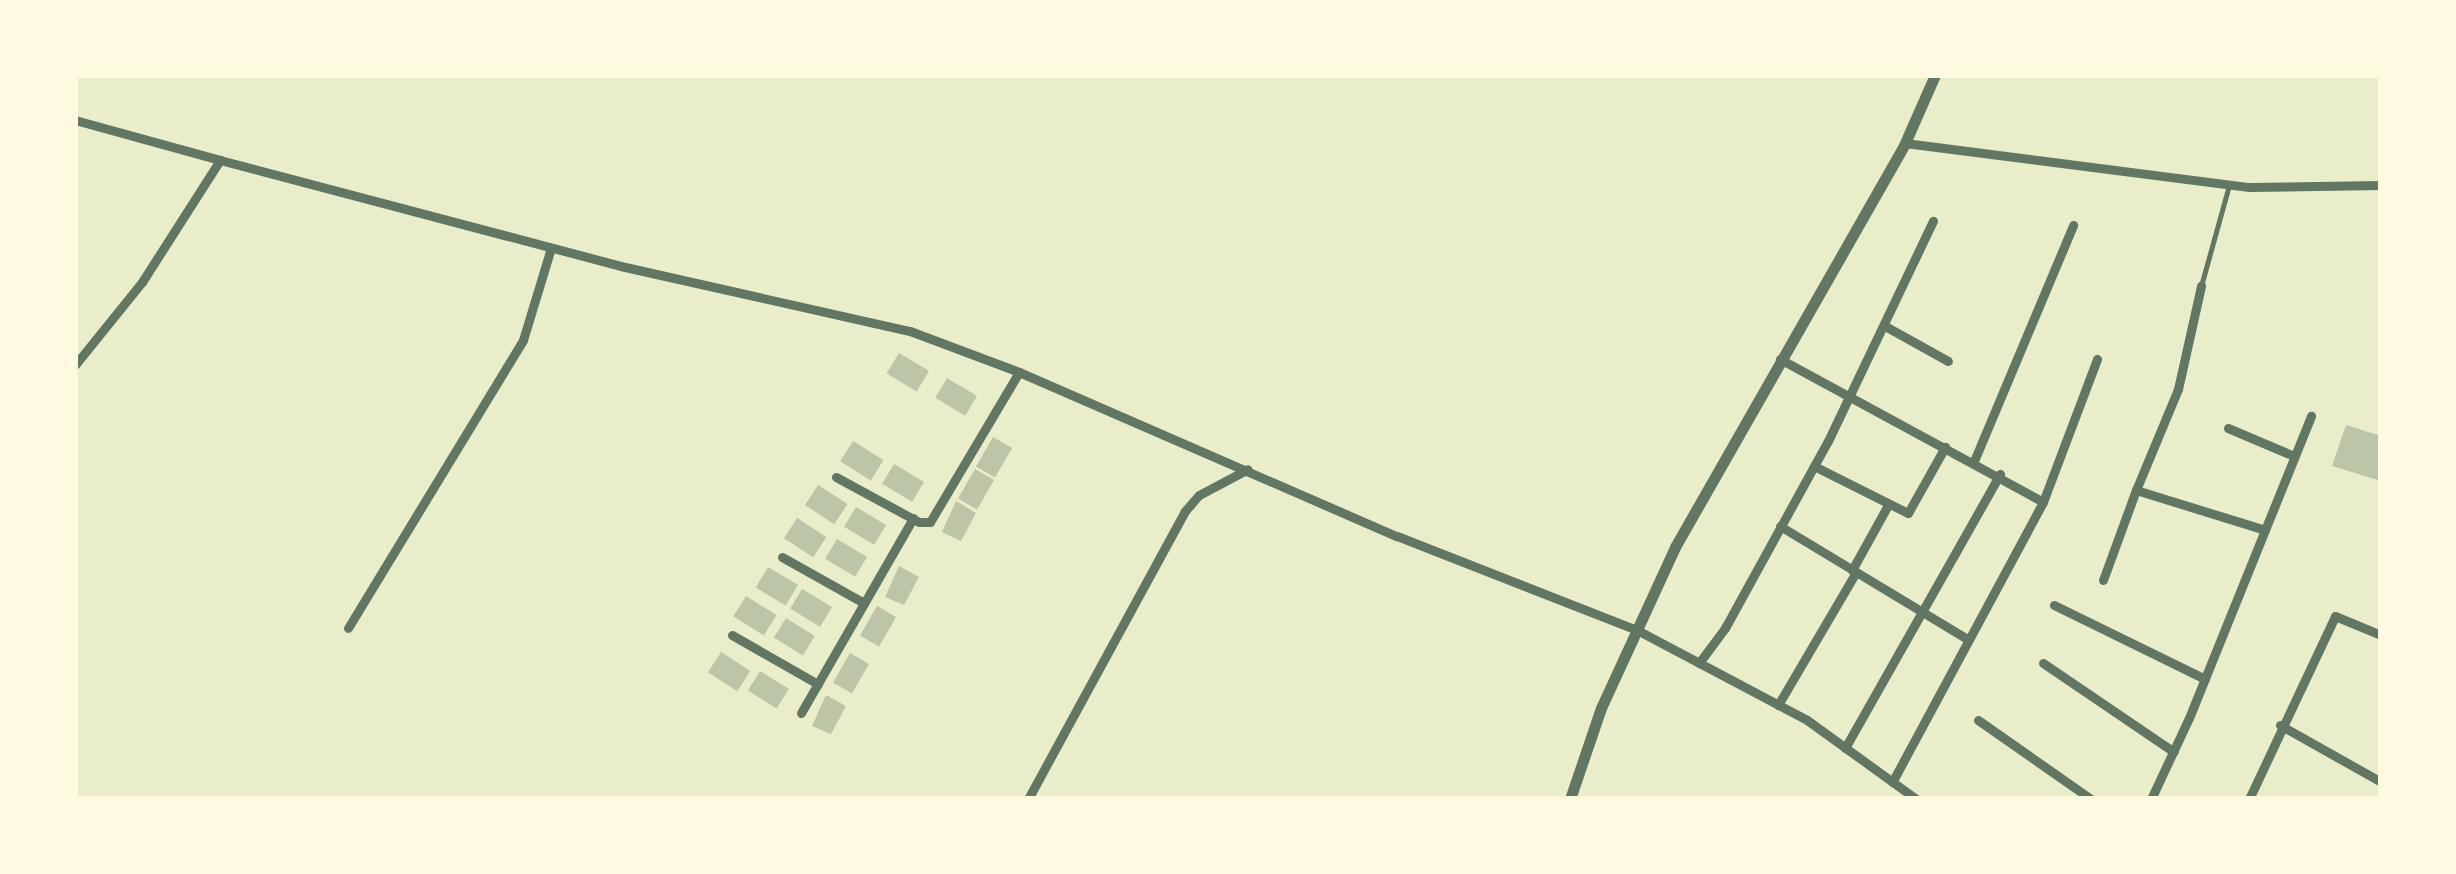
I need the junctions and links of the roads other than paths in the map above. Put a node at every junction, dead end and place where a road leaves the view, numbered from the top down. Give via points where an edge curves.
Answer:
1 (1935, 80) edge
2 (75, 120) edge
3 (1906, 143) junction
4 (220, 160) junction
5 (2228, 185) junction
6 (2381, 186) edge
7 (1933, 222) dead end
8 (2073, 225) dead end
9 (551, 248) junction
10 (2201, 286) joint
11 (1885, 326) junction
12 (1780, 358) junction
13 (2097, 359) dead end
14 (1948, 361) dead end
15 (75, 365) edge
16 (1019, 372) junction
17 (1849, 398) junction
18 (2311, 416) dead end
19 (2228, 428) dead end
20 (1945, 447) junction
21 (2294, 456) junction
22 (1974, 461) junction
23 (1814, 466) junction
24 (1248, 469) junction
25 (2000, 474) junction
26 (836, 477) dead end
27 (2136, 490) junction
28 (2043, 502) junction
29 (1888, 505) junction
30 (914, 518) junction
31 (1780, 526) junction
32 (2265, 530) junction
33 (782, 557) dead end
34 (1854, 571) junction
35 (2103, 580) dead end
36 (864, 603) junction
37 (2054, 605) dead end
38 (1920, 611) junction
39 (348, 628) dead end
40 (1637, 630) junction
41 (732, 635) dead end
42 (2381, 635) edge
43 (1966, 638) junction
44 (2043, 663) dead end
45 (1699, 664) junction
46 (2205, 679) junction
47 (818, 684) junction
48 (1778, 706) junction
49 (801, 713) dead end
50 (1978, 720) dead end
51 (2280, 725) junction
52 (1845, 748) junction
53 (2174, 752) junction
54 (1892, 782) junction
55 (2381, 782) edge
56 (1028, 799) edge
57 (1570, 799) edge
58 (1916, 799) edge
59 (2091, 799) edge
60 (2151, 799) edge
61 (2249, 799) edge

1 - 3 street
2 - 4 street
3 - 5 street
3 - 12 street
4 - 9 street
4 - 15 street via 142,282
5 - 6 street
5 - 10 lane
7 - 11 street
8 - 22 street
9 - 16 street via 910,331
9 - 39 street via 523,340
10 - 27 street via 2178,389
11 - 14 street
11 - 17 street
12 - 17 street
12 - 40 street
13 - 28 street
16 - 24 street
16 - 30 street via 937,516 930,522
17 - 20 street
17 - 23 street
18 - 21 street
19 - 21 street
20 - 22 street
20 - 29 street via 1913,510
21 - 32 street
22 - 25 street
23 - 29 street
23 - 31 street
24 - 40 street
24 - 56 street via 1184,510
25 - 28 street
25 - 38 street
26 - 30 street
27 - 32 street
27 - 35 street
28 - 43 street
29 - 34 street
30 - 36 street
31 - 34 street
31 - 45 street
32 - 46 street
33 - 36 street
34 - 38 street
34 - 48 street
36 - 47 street
37 - 46 street
38 - 43 street
38 - 52 street
40 - 45 street
40 - 57 street
41 - 47 street
42 - 51 street via 2335,616
43 - 54 street
44 - 53 street
45 - 48 street
46 - 53 street
47 - 49 street
48 - 52 street
50 - 59 street
51 - 55 street
51 - 61 street
52 - 54 street
53 - 60 street
54 - 58 street

